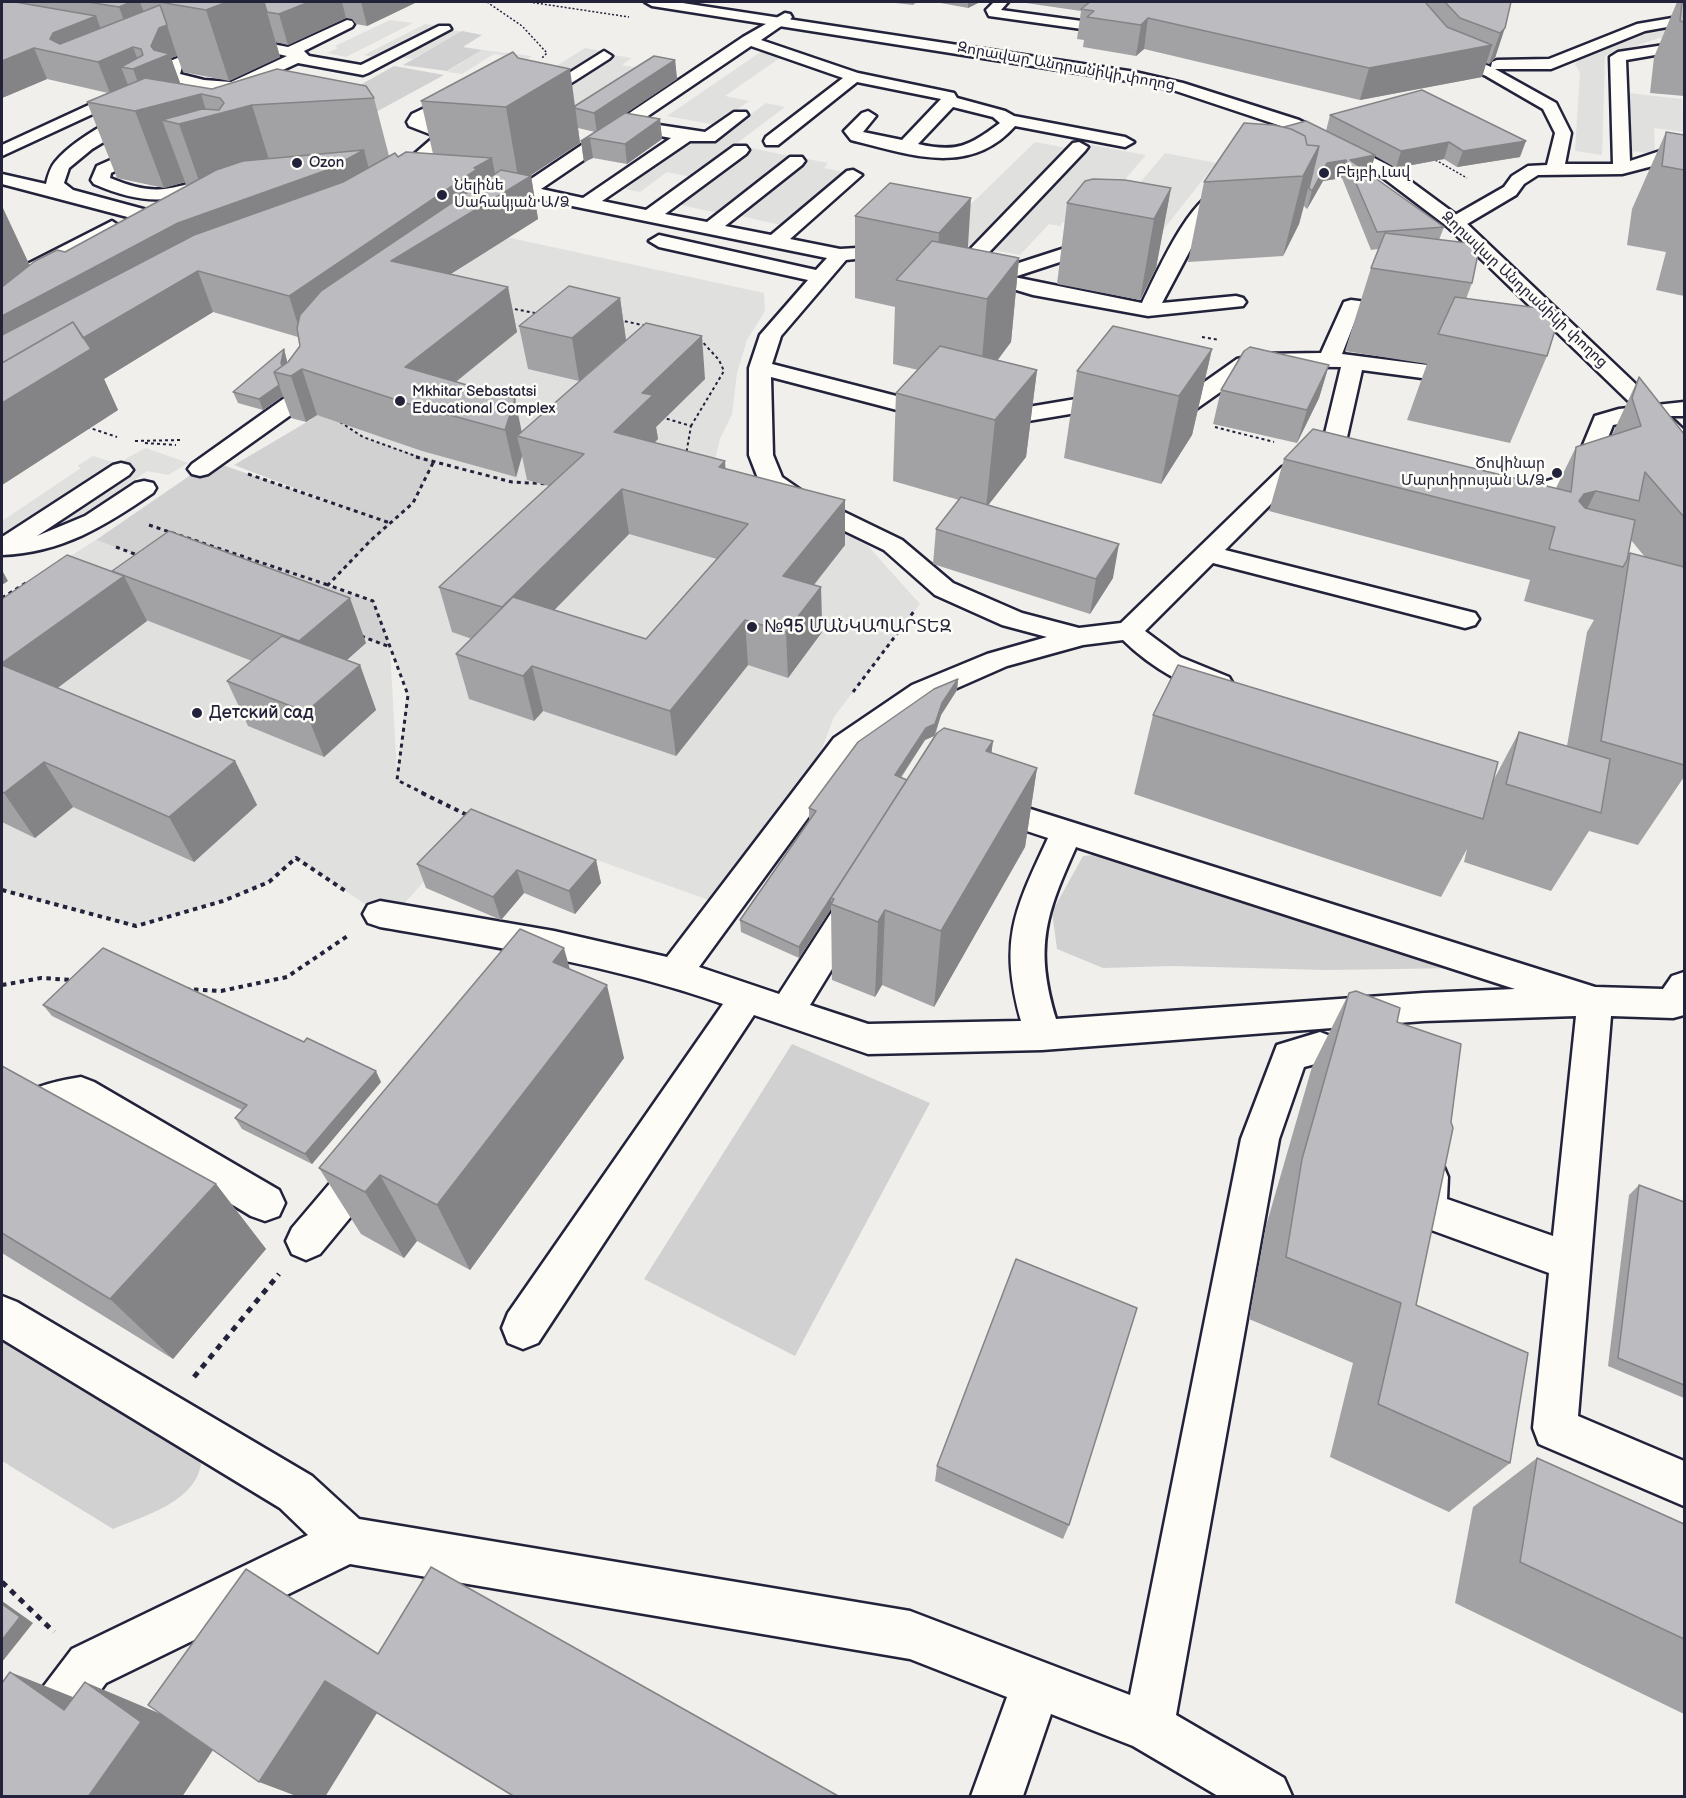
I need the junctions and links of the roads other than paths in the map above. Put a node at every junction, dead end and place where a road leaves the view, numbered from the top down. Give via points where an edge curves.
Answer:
1 (652, 2) edge
2 (682, 2) edge
3 (1001, 2) edge
4 (1122, 2) edge
5 (782, 19) junction
6 (1684, 20) edge
7 (347, 24) dead end
8 (419, 24) dead end
9 (444, 29) dead end
10 (398, 35) dead end
11 (1431, 37) edge
12 (748, 40) junction
13 (1684, 46) edge
14 (294, 55) junction
15 (356, 56) dead end
16 (604, 56) dead end
17 (1497, 65) edge
18 (335, 66) junction
19 (854, 77) junction
20 (513, 82) edge
21 (144, 85) edge
22 (203, 85) junction
23 (232, 88) junction
24 (276, 97) edge
25 (950, 101) junction
26 (528, 108) edge
27 (139, 115) junction
28 (740, 115) dead end
29 (868, 116) dead end
30 (162, 120) edge
31 (1009, 120) junction
32 (623, 124) junction
33 (577, 135) dead end
34 (686, 136) junction
35 (599, 140) junction
36 (772, 141) dead end
37 (1125, 142) dead end
38 (171, 145) dead end
39 (909, 147) junction
40 (1079, 147) dead end
41 (1684, 148) edge
42 (741, 150) dead end
43 (2, 151) edge
44 (398, 156) edge
45 (418, 160) junction
46 (796, 160) dead end
47 (1556, 168) junction
48 (1622, 169) junction
49 (853, 175) dead end
50 (227, 177) edge
51 (2, 179) edge
52 (404, 181) junction
53 (426, 183) edge
54 (383, 186) edge
55 (469, 186) edge
56 (1239, 192) edge
57 (67, 194) junction
58 (524, 201) junction
59 (586, 204) junction
60 (502, 207) edge
61 (137, 214) junction
62 (194, 215) edge
63 (649, 216) junction
64 (1459, 221) junction
65 (177, 224) junction
66 (710, 229) junction
67 (156, 235) edge
68 (639, 237) dead end
69 (775, 242) junction
70 (1122, 251) edge
71 (873, 253) edge
72 (840, 255) junction
73 (1151, 256) edge
74 (1173, 260) junction
75 (941, 264) edge
76 (963, 268) junction
77 (821, 277) junction
78 (994, 278) junction
79 (2, 285) edge
80 (1236, 302) dead end
81 (1148, 310) junction
82 (1422, 315) edge
83 (304, 351) edge
84 (1329, 359) junction
85 (1464, 359) edge
86 (1353, 362) junction
87 (760, 368) junction
88 (1673, 415) edge
89 (1684, 442) edge
90 (213, 459) road end
91 (121, 470) dead end
92 (144, 488) dead end
93 (1486, 495) edge
94 (2, 546) edge
95 (1209, 554) junction
96 (1465, 619) dead end
97 (1129, 631) junction
98 (1079, 637) junction
99 (1241, 691) edge
100 (959, 798) edge
101 (1066, 833) junction
102 (874, 872) edge
103 (380, 914) road end
104 (675, 973) junction
105 (746, 998) junction
106 (1595, 1001) junction
107 (1681, 1002) edge
108 (787, 1012) junction
109 (1042, 1035) junction
110 (1397, 1078) edge
111 (2, 1137) edge
112 (1433, 1141) edge
113 (389, 1142) edge
114 (265, 1203) dead end
115 (306, 1241) road end
116 (1571, 1262) junction
117 (2, 1316) edge
118 (523, 1328) dead end
119 (1684, 1484) edge
120 (348, 1540) junction
121 (1037, 1682) junction
122 (1149, 1727) junction
123 (2, 1783) edge
124 (997, 1797) edge
125 (1266, 1797) edge

1 - 5 main road, Զորավար Անդրանիկի փողոց
2 - 5 main road, Զորավար Անդրանիկի փողոց
3 - 4 main road via 994,13 1089,26 1099,24
5 - 12 main road
5 - 64 main road, Զորավար Անդրանիկի փողոց via 1177,86 1315,134 1384,170
6 - 17 main road via 1642,27 1551,64
7 - 14 main road
8 - 10 main road
9 - 18 main road via 372,67 355,70
11 - 47 main road via 1444,52 1551,106 1563,133
12 - 19 main road
12 - 32 main road
13 - 48 main road via 1618,57
14 - 18 main road
14 - 22 main road via 225,43 175,64 172,76
14 - 23 main road
15 - 18 main road
16 - 26 main road
19 - 25 main road via 948,96
19 - 36 main road
20 - 45 main road via 493,96 461,95 418,118 415,122 419,126 446,135
21 - 43 main road
22 - 23 main road
22 - 27 main road
23 - 24 main road
25 - 31 main road
25 - 39 main road via 909,142
27 - 30 main road
27 - 57 main road via 110,129 61,166 55,184
28 - 34 main road via 709,137
29 - 39 main road via 852,131 857,136
31 - 37 main road
31 - 39 main road via 1008,125 971,152 946,154
32 - 34 main road
32 - 35 main road
33 - 35 main road
34 - 59 main road
35 - 58 main road
38 - 50 main road via 160,142 103,170 100,180 127,192 157,198
40 - 76 main road
41 - 48 main road
42 - 63 main road
44 - 45 main road
45 - 52 main road
46 - 66 main road
47 - 48 main road
47 - 64 main road via 1534,170 1518,180 1510,191
49 - 69 main road
51 - 57 main road
52 - 53 main road
52 - 54 main road
55 - 58 main road
56 - 74 main road via 1216,194
57 - 61 main road
58 - 59 main road
58 - 60 main road
59 - 63 main road
61 - 65 main road
61 - 79 main road
62 - 65 main road
63 - 66 main road
64 - 88 main road, Զորավար Անդրանիկի փողոց
65 - 67 main road
66 - 69 main road
68 - 77 main road
69 - 72 main road
70 - 78 main road via 1080,250
71 - 72 main road
72 - 77 main road
73 - 74 main road
74 - 81 main road
75 - 76 main road
76 - 78 main road
77 - 87 main road via 771,335
78 - 81 main road
80 - 81 main road
82 - 84 main road via 1351,306
83 - 90 main road via 298,359 296,380 302,391 293,403
84 - 86 main road
84 - 87 main road via 1260,360 1245,364 1174,414 1100,402 974,423
85 - 86 main road via 1467,379
86 - 95 main road via 1340,466 1305,465 1290,472
87 - 98 main road via 761,455 771,481 796,498 893,545 944,590 1012,619
88 - 89 main road, Զորավար Անդրանիկի փողոց
88 - 93 main road via 1619,416 1603,421 1581,478 1509,500
91 - 94 main road
92 - 94 main road via 96,521 57,540 31,547
95 - 96 main road
95 - 97 main road
97 - 98 main road
97 - 99 main road via 1152,654 1195,677
98 - 104 main road via 997,660 922,692 845,745
100 - 101 main road
101 - 106 main road
101 - 109 main road via 1034,905 1025,940 1028,979
102 - 108 main road
103 - 104 main road via 542,958
104 - 105 main road
105 - 108 main road
105 - 118 main road
106 - 107 main road
106 - 109 main road via 1424,1007
106 - 116 main road
108 - 109 main road via 868,1039
110 - 122 main road via 1320,1047 1290,1056 1260,1139
111 - 114 main road via 46,1099 81,1093
112 - 116 main road via 1426,1210
113 - 115 main road
116 - 119 main road via 1555,1428
117 - 120 main road via 296,1492
120 - 121 main road via 910,1635
120 - 123 main road via 89,1666
121 - 122 main road
121 - 124 main road
122 - 125 main road

